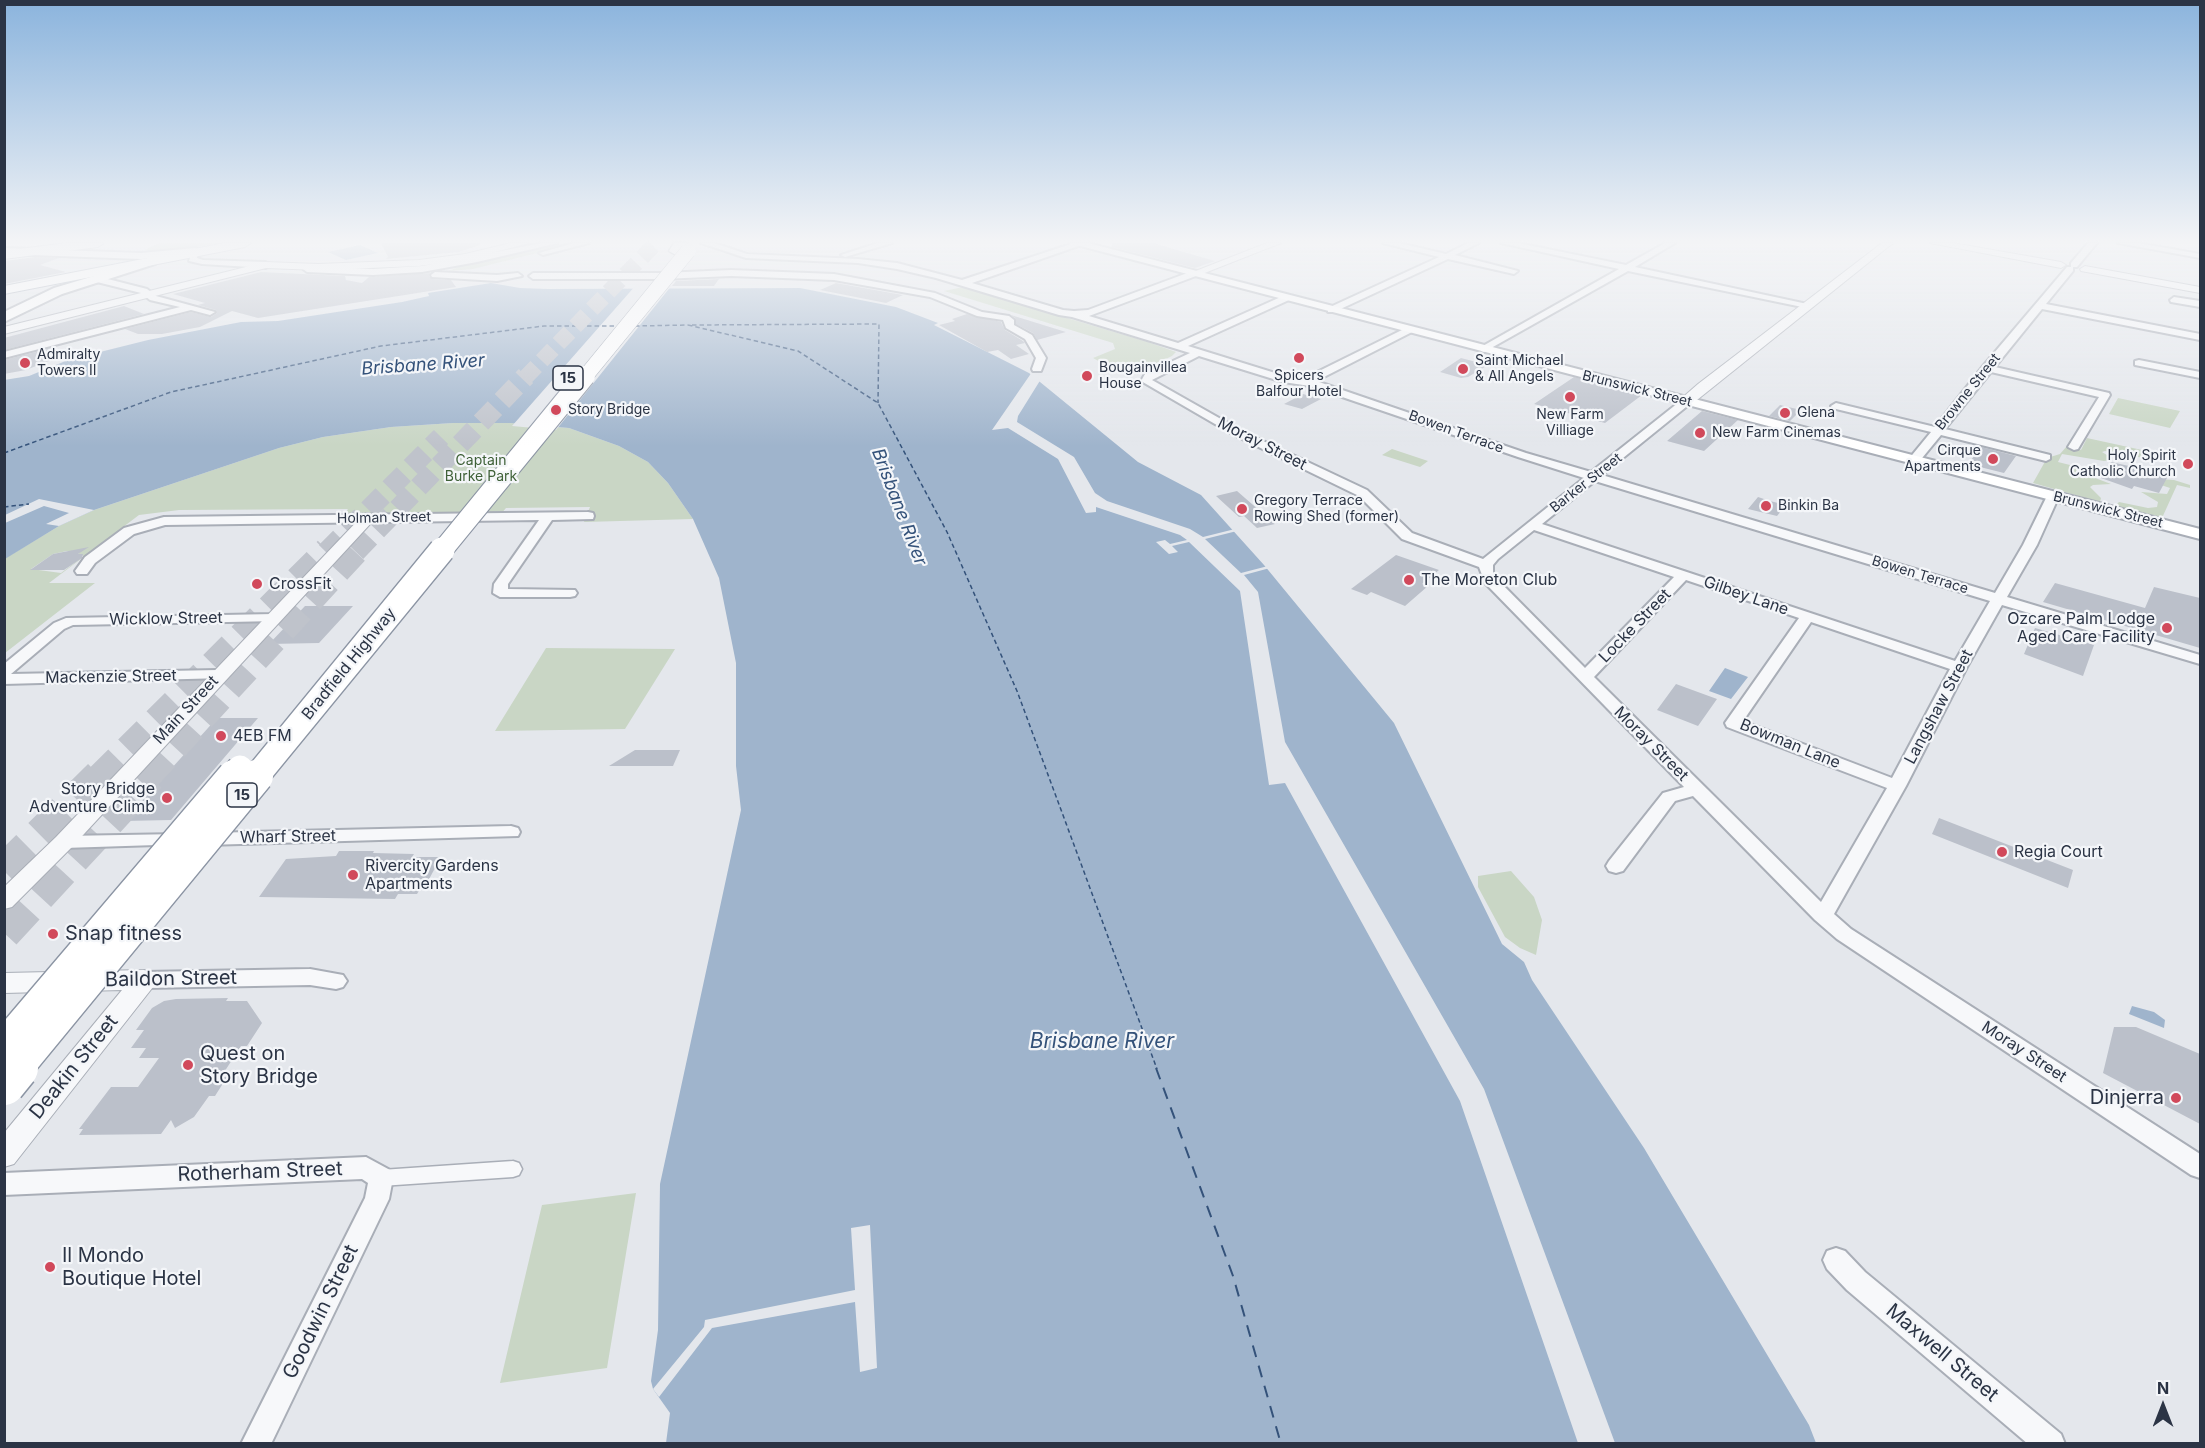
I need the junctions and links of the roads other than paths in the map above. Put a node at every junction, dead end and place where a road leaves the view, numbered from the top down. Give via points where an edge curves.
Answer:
1 (17, 311) edge
2 (85, 311) edge
3 (179, 311) edge
4 (203, 311) edge
5 (636, 311) edge
6 (638, 311) edge
7 (971, 311) edge
8 (1054, 311) edge
9 (1094, 311) edge
10 (1258, 311) edge
11 (1333, 311) edge
12 (1551, 311) edge
13 (1801, 311) edge
14 (2037, 311) edge
15 (2064, 311) edge
16 (210, 312) dead end
17 (1082, 315) junction
18 (4, 318) edge
19 (4, 325) edge
20 (23, 326) junction
21 (1409, 330) junction
22 (4, 331) edge
23 (2200, 337) edge
24 (1178, 347) junction
25 (1484, 349) junction
26 (1198, 353) junction
27 (4, 356) edge
28 (2139, 363) dead end
29 (1987, 368) junction
30 (1037, 369) dead end
31 (2200, 375) edge
32 (1313, 383) junction
33 (1687, 401) junction
34 (1836, 406) dead end
35 (1937, 430) junction
36 (2074, 447) dead end
37 (2046, 457) dead end
38 (1914, 460) junction
39 (1593, 477) junction
40 (2053, 496) junction
41 (588, 516) dead end
42 (548, 517) junction
43 (368, 518) junction
44 (1533, 525) junction
45 (2200, 534) edge
46 (1486, 565) junction
47 (82, 572) dead end
48 (1684, 574) junction
49 (570, 593) dead end
50 (2000, 599) junction
51 (1807, 617) junction
52 (274, 618) junction
53 (2200, 660) edge
54 (1959, 667) junction
55 (4, 672) edge
56 (218, 675) junction
57 (1585, 677) junction
58 (4, 679) edge
59 (1897, 786) junction
60 (1696, 789) junction
61 (512, 832) dead end
62 (64, 842) junction
63 (1616, 866) dead end
64 (4, 901) edge
65 (1821, 915) junction
66 (144, 980) junction
67 (336, 981) dead end
68 (4, 983) edge
69 (4, 1046) edge
70 (4, 1084) edge
71 (4, 1155) edge
72 (2200, 1167) edge
73 (513, 1170) dead end
74 (381, 1178) junction
75 (4, 1184) edge
76 (1836, 1260) dead end
77 (255, 1443) edge
78 (2050, 1443) edge

1 - 18 main road
2 - 20 street
3 - 27 street
4 - 16 street
5 - 69 highway, Bradfield Highway / 15, bridge
6 - 70 highway, Bradfield Highway / 15, bridge
7 - 30 street via 1009,320 1009,326 1029,337 1041,358
8 - 17 street, Bowen Terrace
9 - 17 street
10 - 24 street
11 - 21 main road, Brunswick Street
12 - 25 street
13 - 33 street
14 - 29 street, Browne Street
15 - 23 street
17 - 24 street, Bowen Terrace
19 - 20 street
20 - 22 street
21 - 25 main road, Brunswick Street
21 - 32 street via 1315,377
24 - 26 street, Bowen Terrace
25 - 33 main road, Brunswick Street
26 - 32 street, Bowen Terrace via 1289,381
26 - 46 street, Moray Street via 1145,380 1238,433 1363,493 1407,536
28 - 31 street
29 - 35 street, Browne Street
29 - 36 street via 2104,395
32 - 39 street, Bowen Terrace
33 - 38 main road, Brunswick Street
33 - 39 street, Barker Street
34 - 35 street
35 - 37 street
35 - 38 street, Browne Street
38 - 40 main road, Brunswick Street
39 - 44 street, Barker Street
39 - 50 street, Bowen Terrace
40 - 45 main road, Brunswick Street
40 - 50 street, Langshaw Street
41 - 42 street, Holman Street
42 - 43 street, Holman Street
42 - 49 street via 501,584 500,593
43 - 47 street, Holman Street via 181,520 153,524 129,531 90,560
43 - 52 street, Main Street
44 - 46 street, Barker Street
44 - 48 street, Gilbey Lane
46 - 57 street, Moray Street via 1490,580
48 - 51 street, Gilbey Lane
48 - 57 street, Locke Street
50 - 53 street, Bowen Terrace
50 - 54 street, Langshaw Street
51 - 54 street, Gilbey Lane
51 - 59 street, Bowman Lane via 1733,723
52 - 55 street, Wicklow Street via 71,621 58,626
52 - 56 street, Main Street
54 - 59 street, Langshaw Street
56 - 58 street, Mackenzie Street
56 - 62 street, Main Street
57 - 60 street, Moray Street
59 - 65 street, Langshaw Street
60 - 63 street via 1669,797
60 - 65 street, Moray Street
61 - 62 street, Wharf Street
62 - 64 street, Main Street
65 - 72 street, Moray Street via 1844,934
66 - 67 street, Baildon Street via 310,976
66 - 68 street, Baildon Street
66 - 71 street, Deakin Street
73 - 74 street, Rotherham Street
74 - 75 street, Rotherham Street via 366,1168
74 - 77 street, Goodwin Street via 377,1199
76 - 78 street, Maxwell Street

